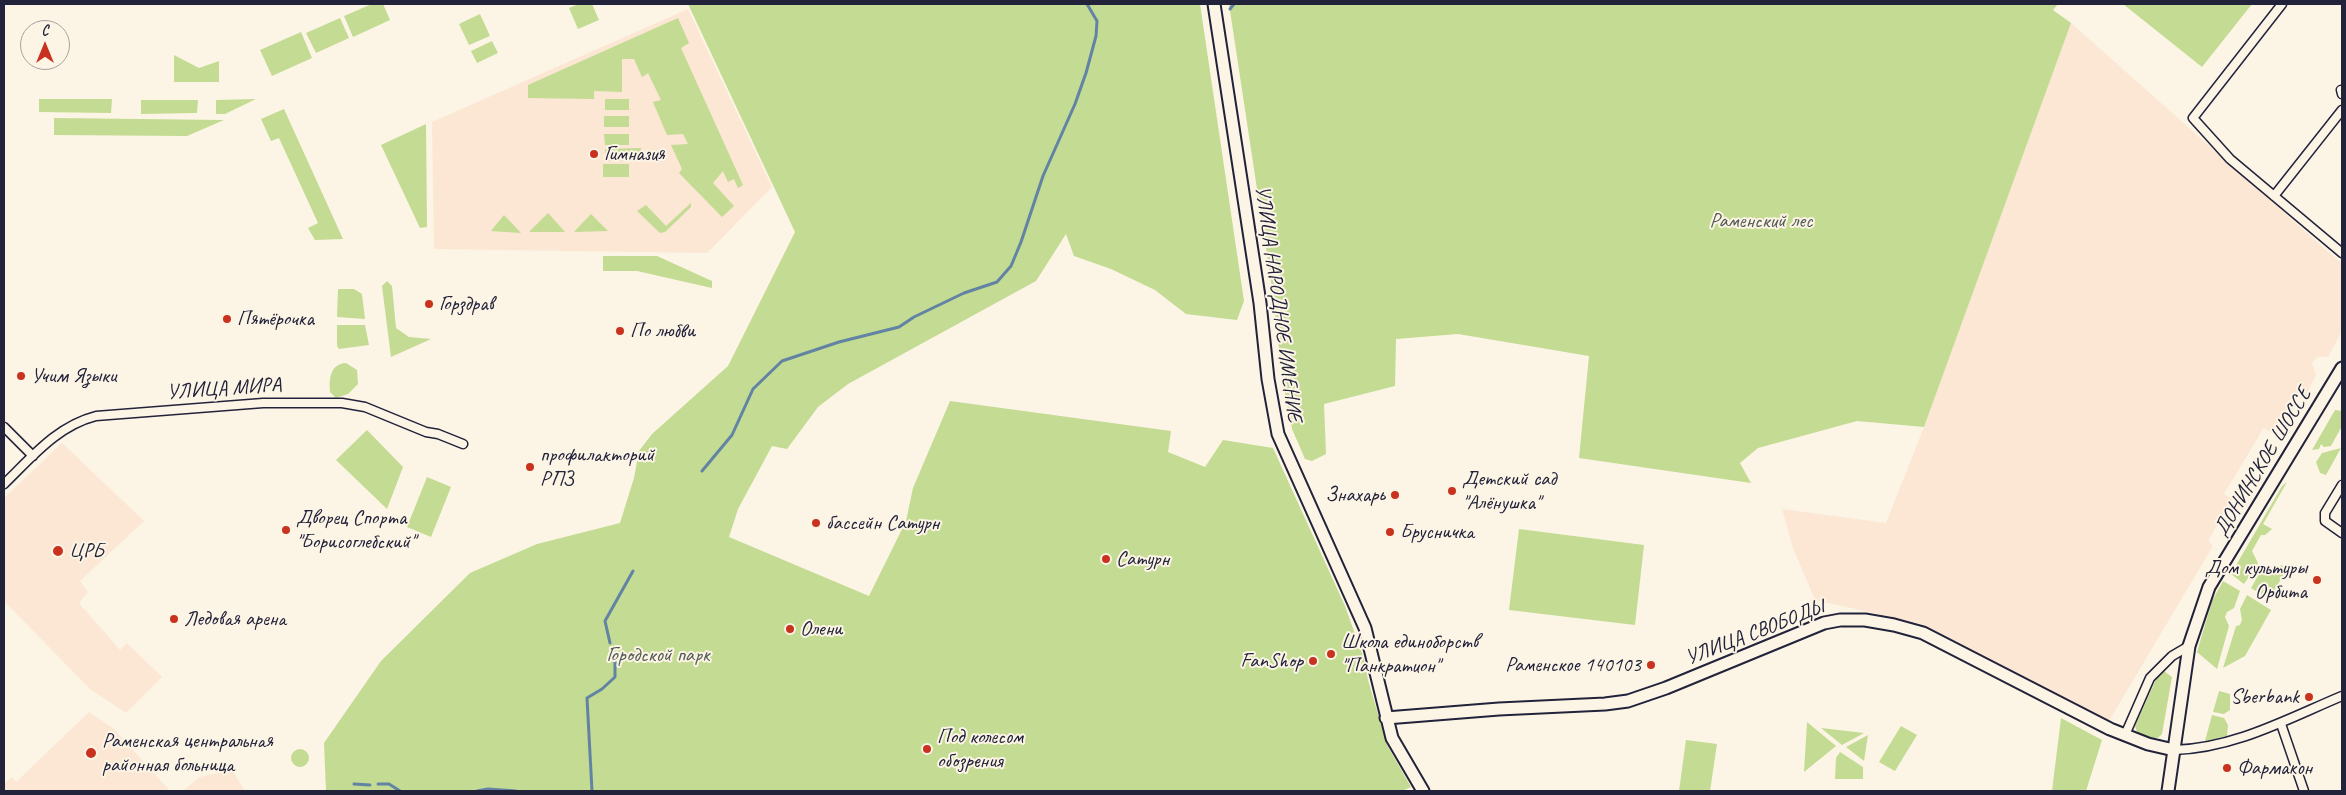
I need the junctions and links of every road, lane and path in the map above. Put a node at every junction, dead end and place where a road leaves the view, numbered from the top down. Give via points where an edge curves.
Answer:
1 (1214, 4) edge
2 (2282, 4) edge
3 (2342, 110) edge
4 (2274, 196) junction
5 (2342, 253) edge
6 (2342, 368) edge
7 (2339, 380) edge
8 (4, 427) edge
9 (463, 444) dead end
10 (33, 456) junction
11 (4, 484) edge
12 (2342, 485) edge
13 (2342, 533) edge
14 (2189, 646) junction
15 (2342, 696) edge
16 (1386, 718) junction
17 (2281, 724) junction
18 (2125, 735) junction
19 (2174, 750) junction
20 (1424, 791) edge
21 (2168, 791) edge
22 (2304, 791) edge

1 - 16 street, УЛИЦА НАРОДНОЕ ИМЕНИЕ via 1278,434 1365,628
2 - 4 street via 2193,118 2230,159
3 - 4 street
4 - 5 street
6 - 7 street, ДОНИНСКОЕ ШОССЕ
7 - 14 street, ДОНИНСКОЕ ШОССЕ via 2209,587
8 - 10 street
9 - 10 street, УЛИЦА МИРА via 365,407 334,402 278,402 96,416 65,428
10 - 11 street, УЛИЦА МИРА
12 - 13 street via 2325,514 2325,521
14 - 18 street via 2172,656 2150,678
14 - 19 street, ДОНИНСКОЕ ШОССЕ
15 - 17 street
16 - 18 street, УЛИЦА СВОБОДЫ via 1628,701 1824,623 1865,620 1923,633
16 - 20 street, УЛИЦА НАРОДНОЕ ИМЕНИЕ via 1392,738
17 - 19 street via 2219,745
17 - 22 street
18 - 19 street, УЛИЦА СВОБОДЫ
19 - 21 street, ДОНИНСКОЕ ШОССЕ

